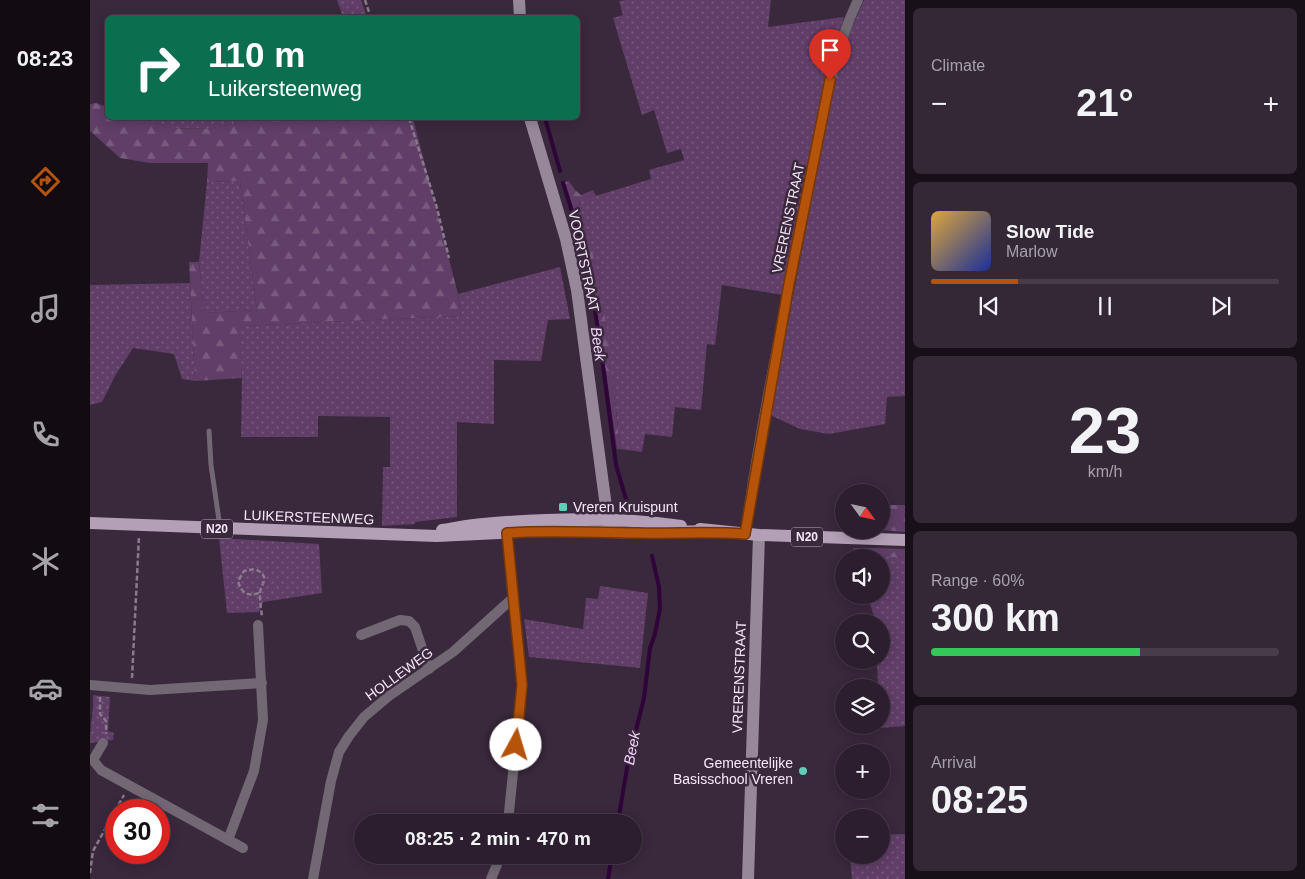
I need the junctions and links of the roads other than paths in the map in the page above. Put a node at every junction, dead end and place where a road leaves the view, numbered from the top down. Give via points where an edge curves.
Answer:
1 (520, 0) edge
2 (858, 0) edge
3 (520, 15) edge
4 (531, 120) edge
5 (209, 431) dead end
6 (90, 523) edge
7 (609, 526) junction
8 (506, 527) junction
9 (220, 529) junction
10 (745, 534) junction
11 (759, 535) junction
12 (905, 540) edge
13 (513, 598) junction
14 (258, 625) road end
15 (361, 635) dead end
16 (429, 670) junction
17 (262, 683) junction
18 (95, 685) edge
19 (103, 742) road end
20 (509, 814) edge
21 (228, 840) junction
22 (243, 848) dead end
23 (497, 864) edge
24 (313, 879) edge
25 (491, 879) edge
26 (748, 879) edge

1 - 3 street
2 - 10 street, VRERENSTRAAT via 830,80 789,284
4 - 7 street, VOORTSTRAAT via 566,239 577,290
5 - 9 lane
6 - 9 main road, LUIKERSTEENWEG / N20
7 - 8 main road, LUIKERSTEENWEG / N20 via 561,530
7 - 10 main road, LUIKERSTEENWEG / N20 via 638,533 707,531
8 - 9 main road, LUIKERSTEENWEG / N20 via 467,536
8 - 13 street
10 - 11 main road, LUIKERSTEENWEG / N20
11 - 12 main road, LUIKERSTEENWEG / N20
11 - 26 street, VRERENSTRAAT
13 - 16 street, HOLLEWEG via 472,637
13 - 20 street via 522,685
14 - 17 street
15 - 16 street via 400,620 409,620 415,627
16 - 24 street, HOLLEWEG via 364,717 339,752
17 - 18 street via 150,690
17 - 21 street via 263,720 254,771
19 - 21 street via 93,760 101,770
21 - 22 street
23 - 25 street

